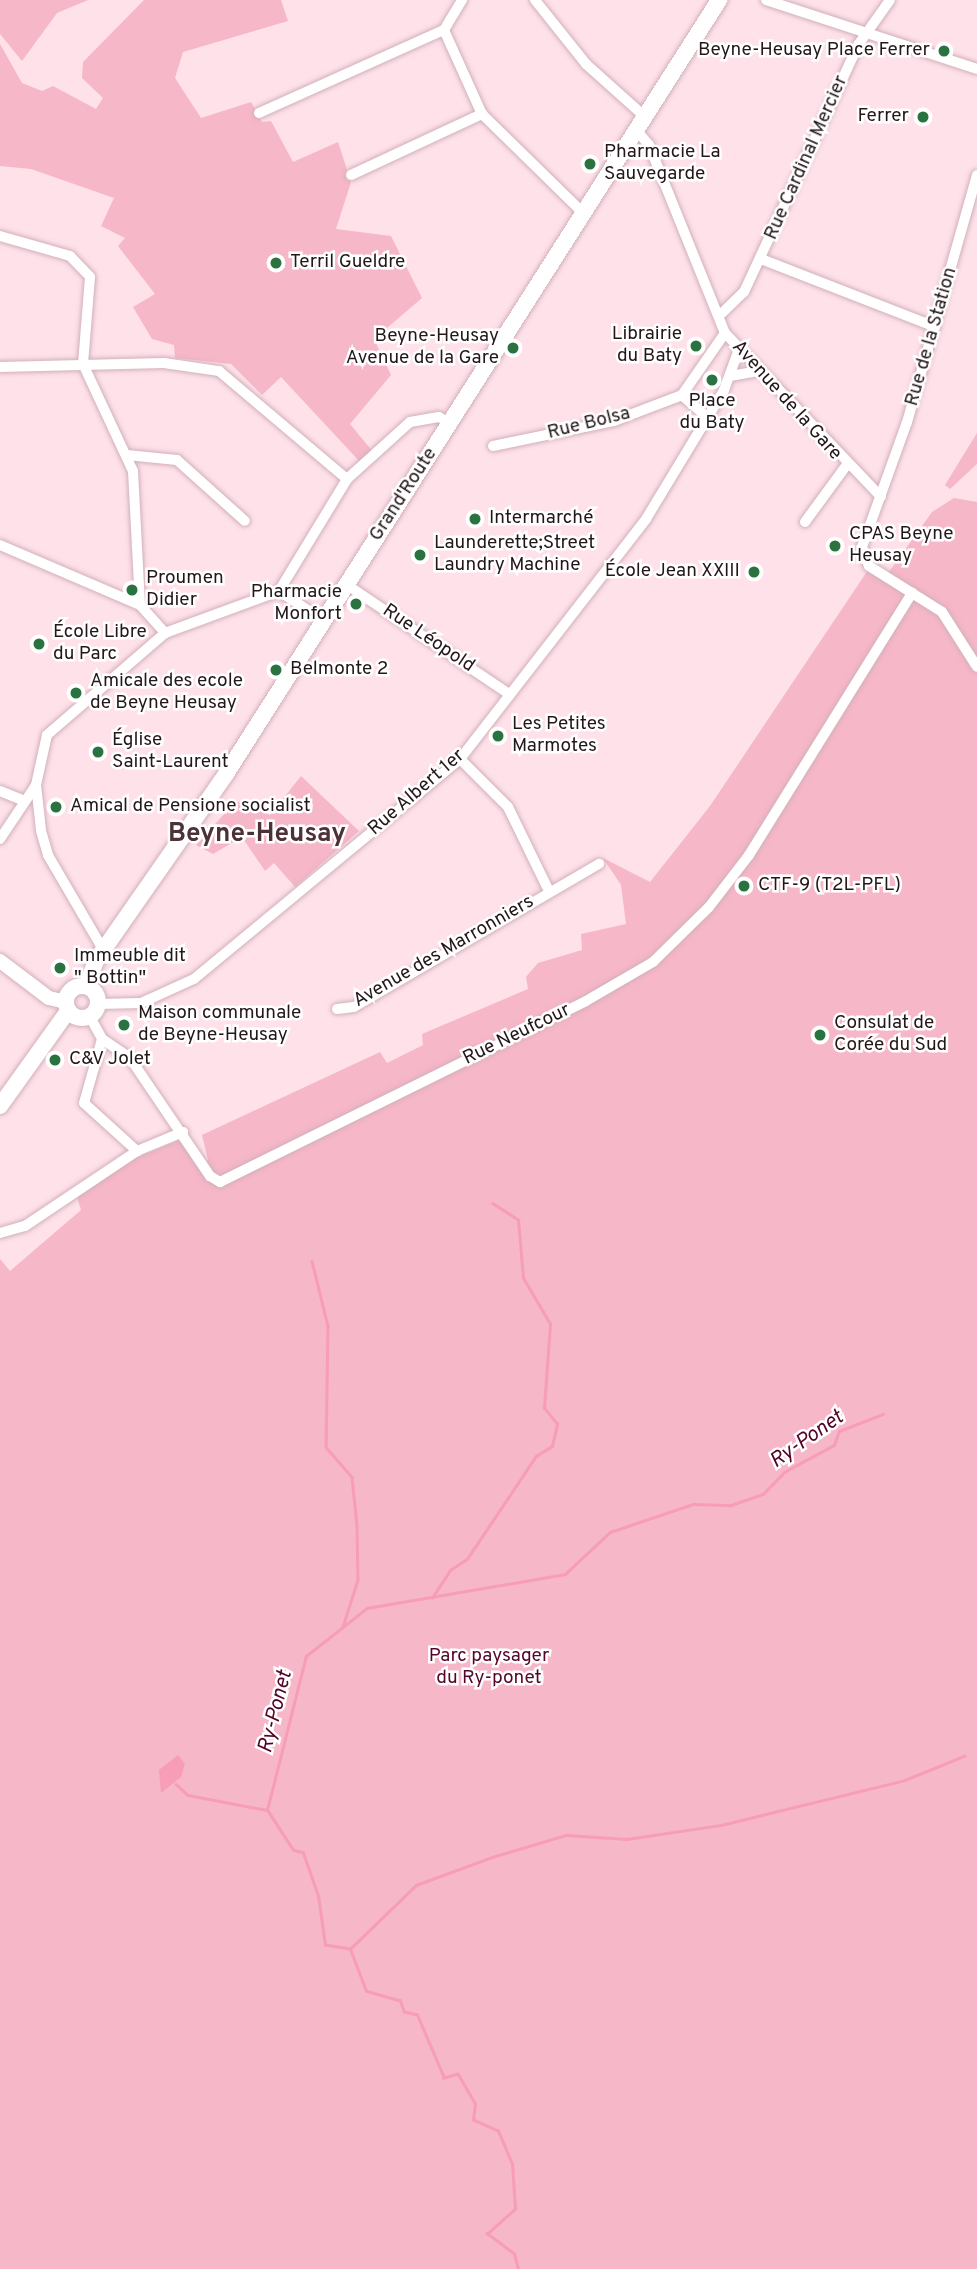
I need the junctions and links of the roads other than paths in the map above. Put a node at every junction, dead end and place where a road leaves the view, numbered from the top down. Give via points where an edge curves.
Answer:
1 (462, 0) edge
2 (535, 0) edge
3 (766, 0) edge
4 (890, 0) edge
5 (717, 1) edge
6 (444, 30) junction
7 (867, 33) junction
8 (977, 69) edge
9 (259, 113) dead end
10 (482, 114) junction
11 (640, 123) junction
12 (351, 175) dead end
13 (977, 175) edge
14 (583, 213) junction
15 (0, 236) edge
16 (761, 259) junction
17 (722, 313) junction
18 (935, 327) junction
19 (725, 333) junction
20 (738, 352) junction
21 (83, 364) junction
22 (0, 368) edge
23 (757, 371) junction
24 (730, 376) junction
25 (682, 395) junction
26 (708, 418) junction
27 (450, 423) junction
28 (493, 446) dead end
29 (127, 455) junction
30 (846, 466) junction
31 (347, 479) junction
32 (881, 497) junction
33 (245, 521) dead end
34 (805, 522) dead end
35 (0, 545) edge
36 (347, 585) junction
37 (279, 591) junction
38 (912, 593) junction
39 (140, 605) junction
40 (324, 621) junction
41 (166, 633) junction
42 (977, 667) edge
43 (509, 694) junction
44 (460, 759) junction
45 (36, 785) junction
46 (0, 790) edge
47 (22, 800) junction
48 (0, 839) edge
49 (599, 864) dead end
50 (549, 891) junction
51 (104, 951) junction
52 (0, 961) edge
53 (86, 986) junction
54 (75, 1008) junction
55 (337, 1009) dead end
56 (103, 1039) junction
57 (0, 1106) edge
58 (183, 1132) junction
59 (137, 1151) junction
60 (0, 1233) edge

1 - 6 street
2 - 11 street, Avenue de la Gare
3 - 7 street
4 - 7 street, Rue Cardinal Mercier
5 - 11 main road, Grand'Route
6 - 9 street
6 - 10 street
7 - 8 street
7 - 16 street, Rue Cardinal Mercier
10 - 12 street
10 - 14 street
11 - 14 main road, Grand'Route
11 - 17 street, Avenue de la Gare
13 - 18 street, Rue de la Station
14 - 27 main road, Grand'Route
15 - 21 street via 70,256 90,276
16 - 17 street, Rue Cardinal Mercier via 744,292
16 - 18 street
17 - 19 street, Avenue de la Gare
18 - 32 street, Rue de la Station
19 - 20 street, Avenue de la Gare
19 - 25 street
20 - 23 street, Avenue de la Gare
20 - 24 street
21 - 22 street
21 - 29 street
21 - 31 street via 219,371
23 - 24 street
23 - 30 street, Avenue de la Gare
24 - 26 street
25 - 26 street
25 - 28 street, Rue Bolsa via 614,421
26 - 43 street, Rue Albert 1er via 646,519
27 - 31 street via 439,417 410,422
27 - 36 main road, Grand'Route
29 - 33 street via 177,460
29 - 39 street
30 - 32 street, Avenue de la Gare
30 - 34 street
31 - 37 street
32 - 38 street via 863,556
35 - 39 street
36 - 40 main road, Grand'Route
36 - 43 street, Rue Léopold
37 - 40 street
37 - 41 street
38 - 42 street via 942,612
38 - 58 street, Rue Neufcour via 749,855 653,962 231,1179 211,1178
39 - 41 street
40 - 51 main road, Grand'Route
41 - 45 street via 52,727
43 - 44 street, Rue Albert 1er
44 - 50 street, Avenue des Marronniers via 508,807
44 - 54 street, Rue Albert 1er via 194,979 141,1003
45 - 47 street
45 - 51 street via 48,855
46 - 47 street
47 - 48 street
49 - 50 street, Avenue des Marronniers
50 - 55 street, Avenue des Marronniers via 355,1007
51 - 53 main road, Grand'Route
52 - 54 street
53 - 54 main road
53 - 54 main road, Grand'Route via 75,987
54 - 56 street
54 - 57 main road, Grand'Route via 56,1023
56 - 58 street, Rue Neufcour via 130,1058
56 - 59 street via 84,1103
58 - 59 street
59 - 60 street via 25,1226

